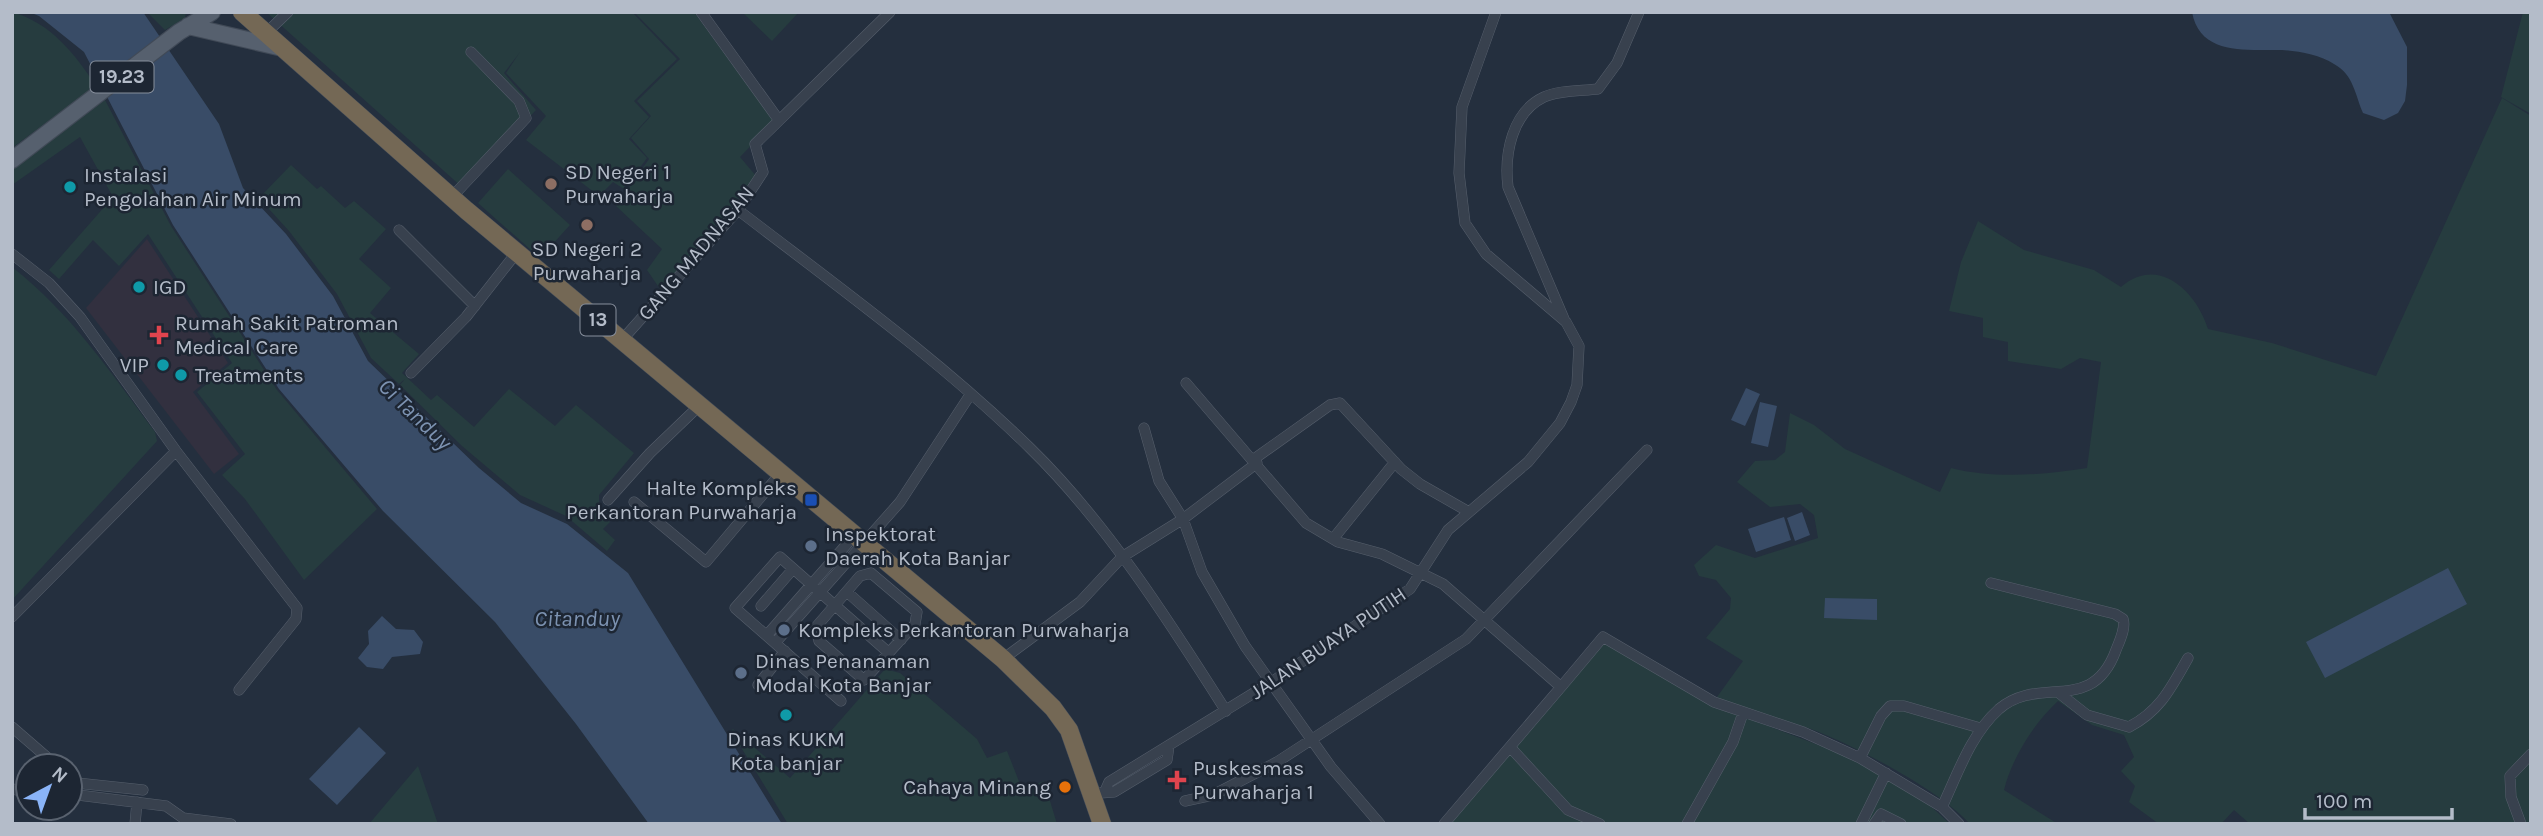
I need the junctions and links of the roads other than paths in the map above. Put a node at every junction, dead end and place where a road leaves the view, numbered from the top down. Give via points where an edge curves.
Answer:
1 (212, 12) edge
2 (242, 12) edge
3 (288, 12) edge
4 (701, 12) edge
5 (890, 12) edge
6 (1496, 12) edge
7 (1639, 12) edge
8 (187, 25) edge
9 (271, 41) junction
10 (471, 52) dead end
11 (778, 119) junction
12 (12, 160) edge
13 (451, 198) junction
14 (738, 210) junction
15 (399, 230) dead end
16 (517, 252) junction
17 (12, 254) edge
18 (475, 306) junction
19 (1566, 323) junction
20 (622, 340) junction
21 (411, 373) dead end
22 (1186, 383) dead end
23 (970, 395) junction
24 (699, 406) junction
25 (1144, 428) dead end
26 (1647, 450) dead end
27 (176, 451) junction
28 (1255, 461) junction
29 (1395, 462) junction
30 (780, 474) junction
31 (608, 500) dead end
32 (634, 502) dead end
33 (1469, 512) junction
34 (1183, 519) junction
35 (858, 539) junction
36 (1333, 539) junction
37 (1122, 557) junction
38 (793, 569) junction
39 (1422, 574) junction
40 (1991, 583) dead end
41 (811, 584) junction
42 (821, 592) junction
43 (847, 592) junction
44 (836, 605) junction
45 (761, 606) dead end
46 (12, 617) edge
47 (1487, 619) junction
48 (771, 639) junction
49 (901, 640) junction
50 (785, 651) junction
51 (889, 653) junction
52 (2188, 658) dead end
53 (1003, 659) junction
54 (1270, 683) junction
55 (758, 685) dead end
56 (1561, 687) junction
57 (239, 690) dead end
58 (2059, 693) junction
59 (841, 701) dead end
60 (1226, 711) junction
61 (1743, 713) junction
62 (12, 727) edge
63 (1980, 728) junction
64 (1312, 741) junction
65 (1510, 747) junction
66 (41, 752) edge
67 (2531, 754) edge
68 (1860, 758) junction
69 (1886, 773) junction
70 (84, 784) edge
71 (143, 790) dead end
72 (1100, 793) junction
73 (84, 796) edge
74 (1185, 801) dead end
75 (137, 802) junction
76 (1942, 807) junction
77 (135, 824) edge
78 (231, 824) edge
79 (1102, 824) edge
80 (1380, 824) edge
81 (1444, 824) edge
82 (1601, 824) edge
83 (1687, 824) edge
84 (1861, 824) edge
85 (1874, 824) edge
86 (1901, 824) edge
87 (1959, 824) edge
88 (2521, 824) edge

1 - 8 main road, 19.23
2 - 9 highway, 13
3 - 9 street
4 - 11 street
5 - 11 street, GANG MADNASAN
6 - 19 street via 1462,107 1459,173 1465,223 1486,254
7 - 19 street, JALAN BUAYA PUTIH via 1617,63 1598,89 1546,96 1523,111 1514,130 1508,187
8 - 9 main road
8 - 12 main road, 19.23
9 - 13 highway, 13
10 - 13 street via 519,101 526,118
11 - 14 street, GANG MADNASAN via 755,144 763,172
13 - 16 highway, 13
14 - 20 street, GANG MADNASAN
14 - 23 street
15 - 18 street
16 - 18 street
16 - 20 highway, 13
17 - 27 street via 49,283 80,317
18 - 21 street
19 - 33 street, JALAN BUAYA PUTIH via 1579,346 1580,367 1571,402 1556,429 1528,461
20 - 24 highway, 13
22 - 28 street
23 - 35 street via 900,502
23 - 37 street via 1030,448
24 - 30 highway, 13
24 - 31 street
25 - 34 street via 1159,481
26 - 47 street
27 - 46 street
27 - 57 street via 297,608 296,619
28 - 29 street via 1330,405 1340,403
28 - 34 street
28 - 36 street via 1298,515
29 - 33 street via 1420,484
29 - 36 street
30 - 32 street via 706,562
30 - 35 highway, 13
33 - 39 street, JALAN BUAYA PUTIH via 1437,544
34 - 37 street
34 - 54 street via 1202,572
35 - 41 street
35 - 42 street
35 - 53 highway, 13
36 - 39 street via 1382,554
37 - 53 street via 1080,601
37 - 60 street via 1167,616
38 - 41 street
38 - 45 street
38 - 48 street via 780,557 735,608
39 - 47 street via 1456,593
39 - 54 street, JALAN BUAYA PUTIH via 1410,589
40 - 58 street via 2115,614 2125,622 2112,661 2098,681
41 - 42 street
41 - 48 street
42 - 44 street
42 - 48 street
43 - 44 street
43 - 49 street
43 - 49 street via 860,576 871,573 917,612 915,624
44 - 51 street
44 - 51 street via 816,627 819,641 864,680
47 - 56 street
47 - 64 street via 1448,652
48 - 50 street
49 - 51 street
50 - 55 street
50 - 59 street
52 - 58 street via 2161,705 2129,727 2087,715
53 - 72 highway, 13 via 1062,720
54 - 60 street, JALAN BUAYA PUTIH
54 - 64 street
56 - 61 street via 1603,637 1714,702
56 - 65 street
58 - 63 street via 2023,696 2005,705
60 - 72 street, JALAN BUAYA PUTIH via 1110,782
61 - 68 street via 1803,732
61 - 83 street via 1733,742
62 - 66 street
63 - 68 street via 1890,706
63 - 76 street
64 - 74 street via 1240,782
64 - 80 street
65 - 81 street
65 - 82 street via 1568,810
67 - 88 street via 2510,776 2511,797
68 - 69 street
69 - 76 street
69 - 84 street
70 - 71 street
72 - 79 highway, 13
73 - 75 street
75 - 77 street
75 - 78 street via 166,806 183,818
76 - 87 street
85 - 86 street via 1881,814

